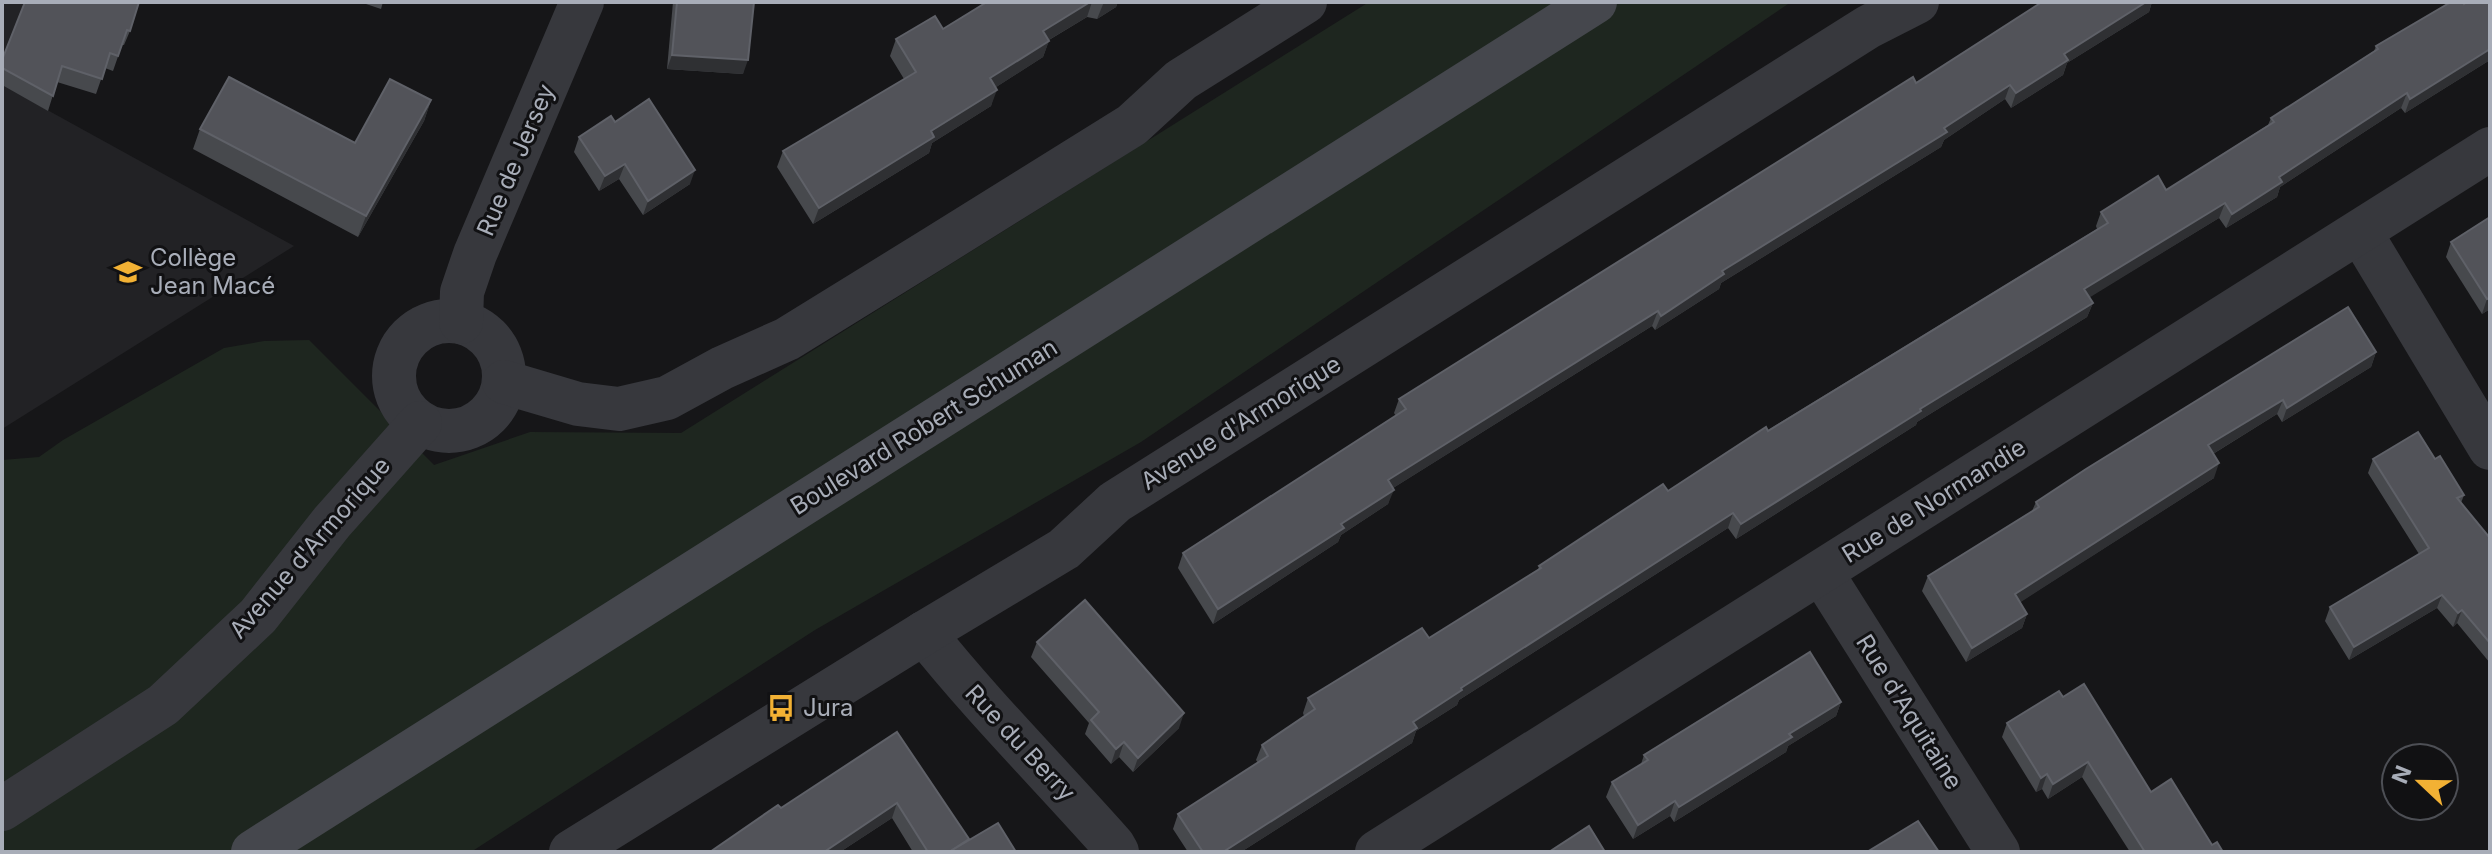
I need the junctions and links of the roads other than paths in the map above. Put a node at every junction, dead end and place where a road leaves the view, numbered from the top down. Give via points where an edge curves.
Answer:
1 (582, 2) edge
2 (1305, 2) edge
3 (1595, 2) edge
4 (1917, 2) edge
5 (2490, 149) edge
6 (2360, 232) junction
7 (461, 322) junction
8 (504, 382) junction
9 (420, 423) junction
10 (2490, 448) edge
11 (1821, 572) junction
12 (924, 633) junction
13 (2, 809) edge
14 (253, 852) edge
15 (571, 852) edge
16 (1117, 852) edge
17 (1377, 852) edge
18 (1998, 852) edge

1 - 7 street, Rue de Jersey via 475,254 462,292
2 - 8 street via 1181,80 1132,125 936,247 787,339 667,398 619,409 578,404
3 - 14 main road, Boulevard Robert Schuman
4 - 12 street, Avenue d'Armorique via 1855,35 1115,502 1064,549
5 - 6 street, Rue de Normandie
6 - 10 street
6 - 11 street, Rue de Normandie
7 - 8 street via 489,338 498,351
7 - 9 street via 427,325 402,347 395,363 397,396
8 - 9 street via 499,400 472,426 436,430
9 - 13 street, Avenue d'Armorique via 258,616 163,705
11 - 17 street, Rue de Normandie
11 - 18 street, Rue d'Aquitaine
12 - 15 street, Avenue d'Armorique
12 - 16 street, Rue du Berry

